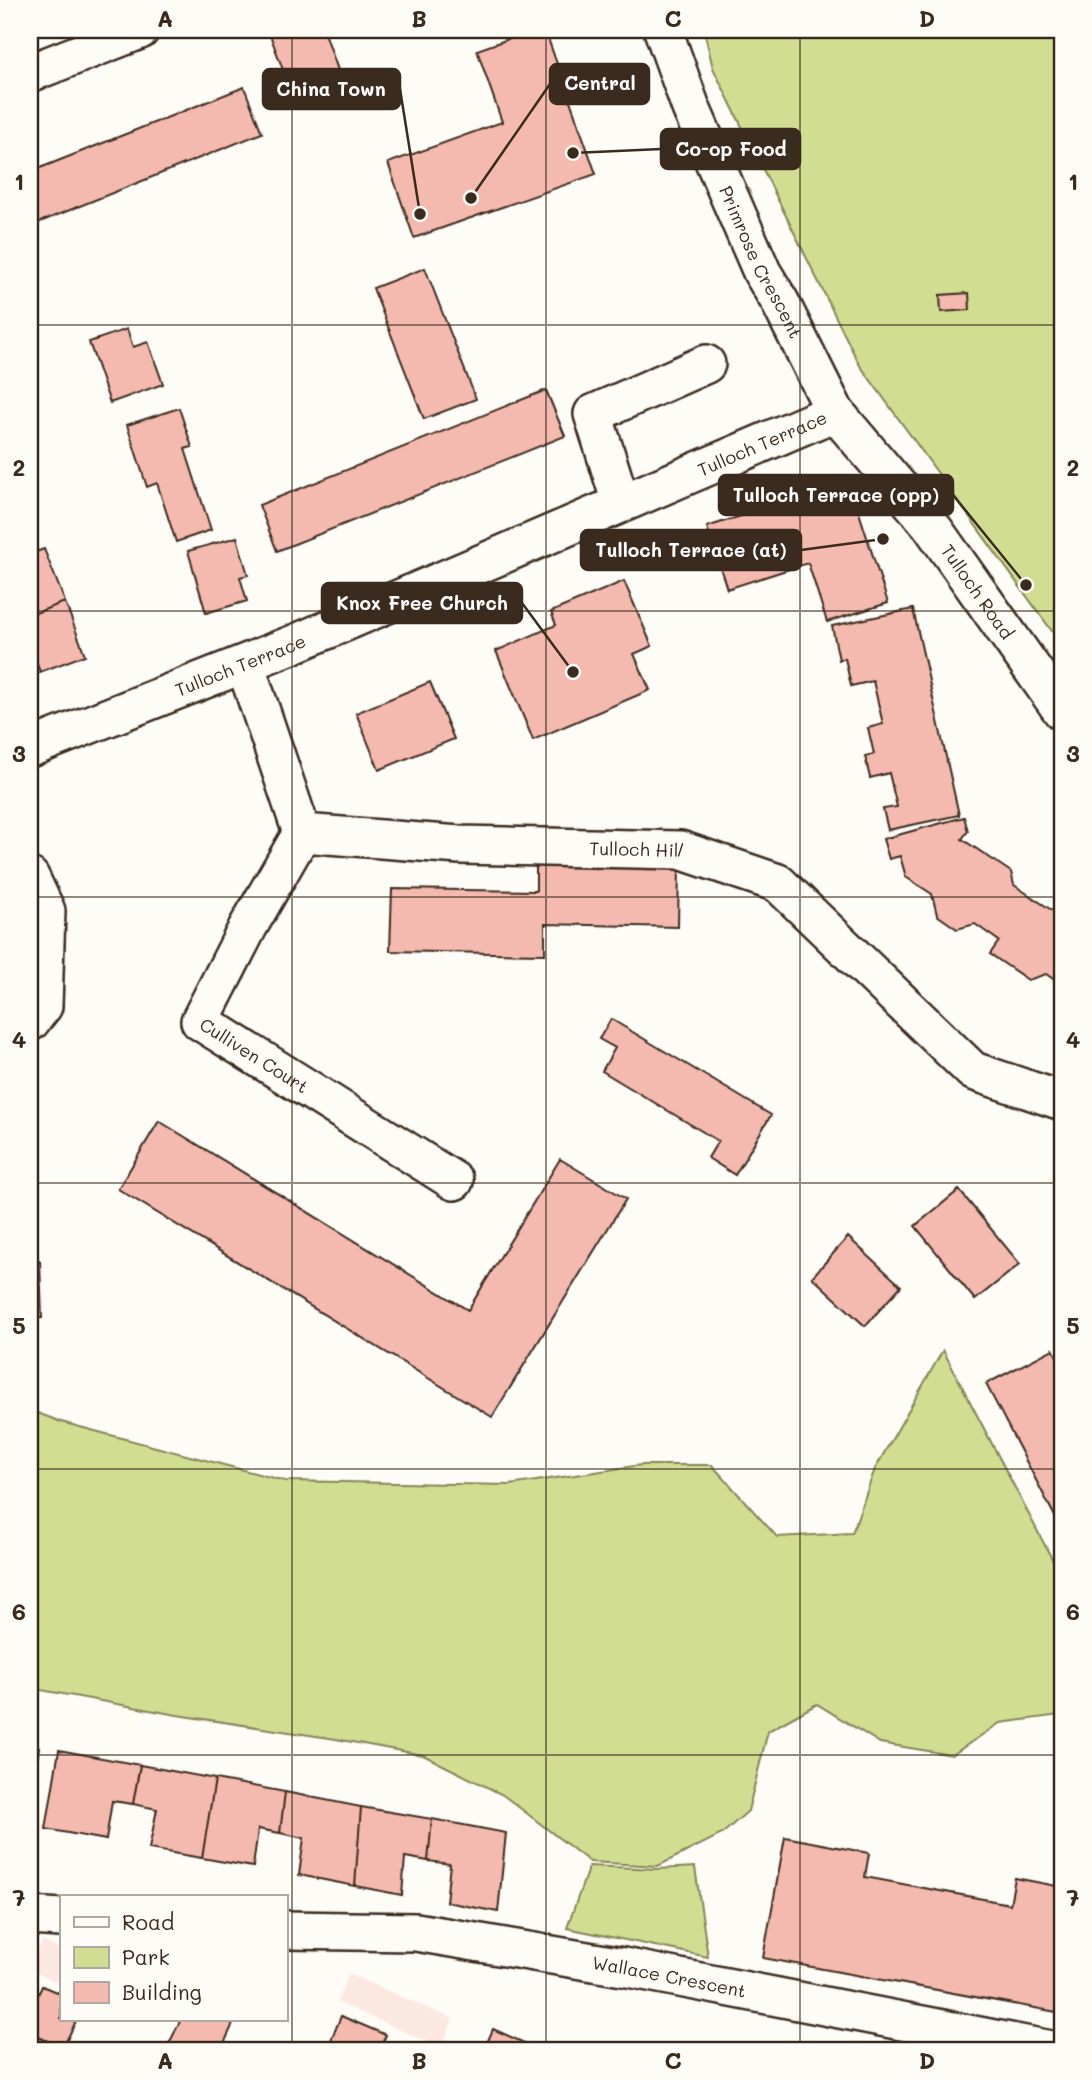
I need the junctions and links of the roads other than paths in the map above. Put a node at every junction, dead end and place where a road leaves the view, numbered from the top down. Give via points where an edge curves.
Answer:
1 (140, 30) edge
2 (663, 30) edge
3 (30, 73) edge
4 (706, 364) dead end
5 (835, 412) junction
6 (621, 503) junction
7 (245, 664) junction
8 (1062, 711) edge
9 (30, 748) edge
10 (302, 833) junction
11 (30, 877) edge
12 (30, 1022) edge
13 (1062, 1101) edge
14 (454, 1181) dead end
15 (30, 1916) edge
16 (60, 1918) edge
17 (287, 1930) edge
18 (1051, 2050) edge

1 - 3 street
2 - 5 street, Primrose Crescent via 691,108 762,272
4 - 6 street via 593,414
5 - 6 street, Tulloch Terrace
5 - 8 street, Tulloch Road via 930,524
6 - 7 street, Tulloch Terrace
7 - 9 street, Tulloch Terrace
7 - 10 street
10 - 13 street, Tulloch Hill via 460,845 680,850 778,883 973,1071
10 - 14 street, Culliven Court via 200,1021
11 - 12 street via 46,911 43,1006
15 - 16 street
17 - 18 street, Wallace Crescent via 416,1932

